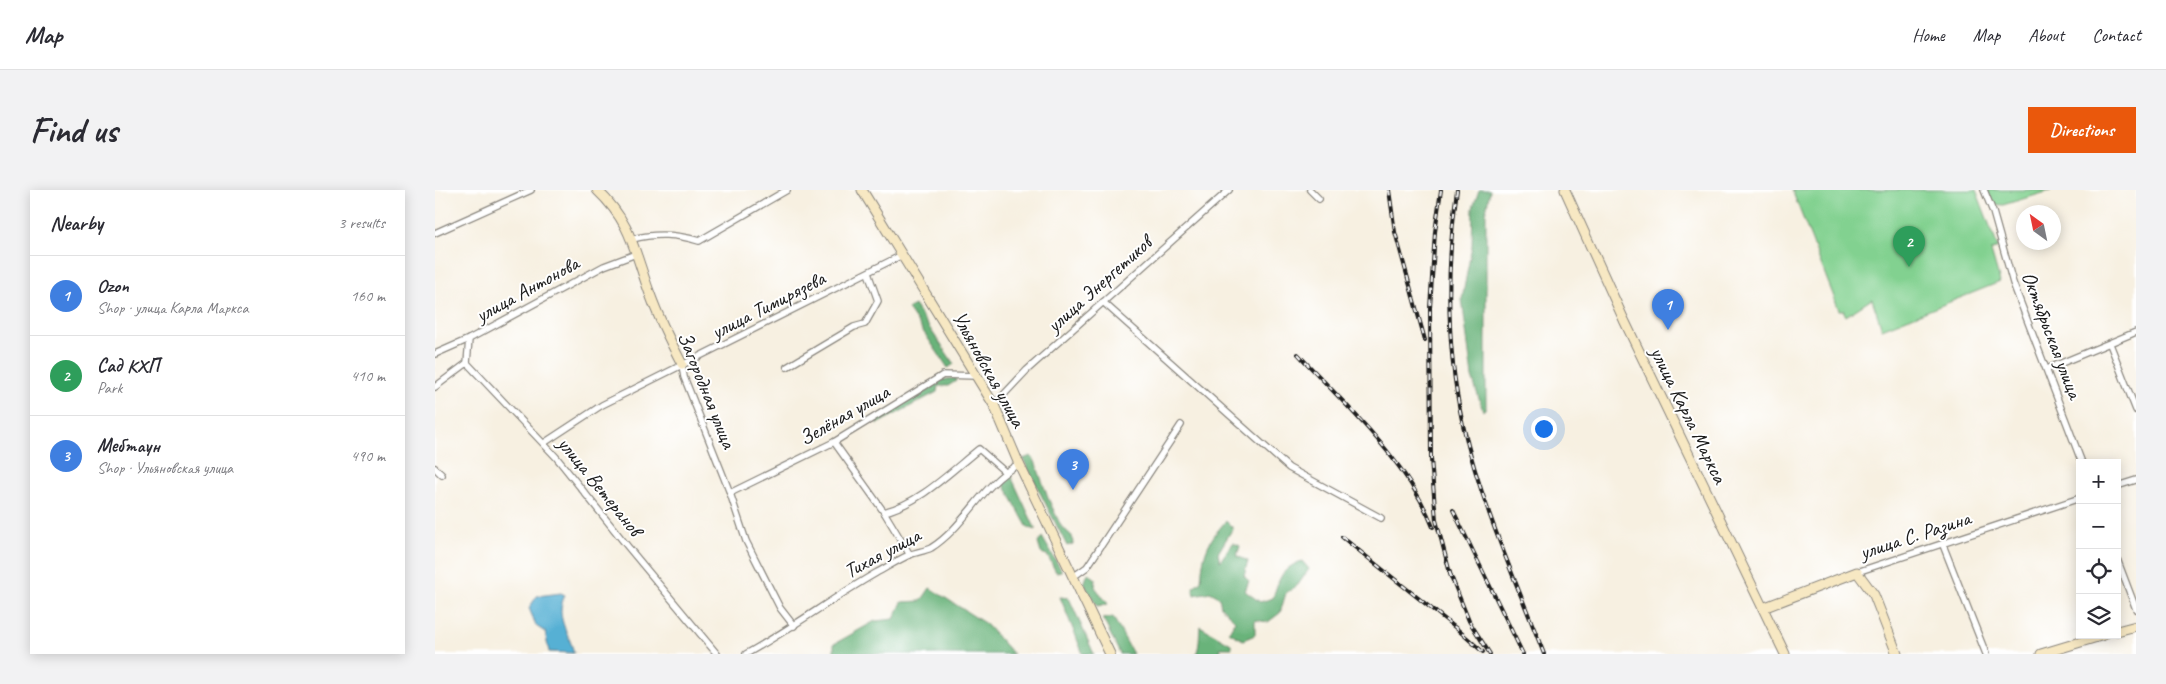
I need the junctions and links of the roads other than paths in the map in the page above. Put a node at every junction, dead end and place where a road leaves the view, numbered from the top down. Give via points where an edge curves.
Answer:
1 (531, 190) edge
2 (597, 190) edge
3 (787, 190) edge
4 (862, 190) edge
5 (1229, 190) edge
6 (1310, 190) edge
7 (1565, 190) edge
8 (1984, 190) edge
9 (1319, 199) dead end
10 (435, 233) edge
11 (632, 239) junction
12 (636, 254) junction
13 (902, 255) junction
14 (869, 273) junction
15 (1103, 302) junction
16 (2136, 332) edge
17 (469, 339) junction
18 (2109, 344) junction
19 (435, 354) edge
20 (467, 364) junction
21 (682, 364) junction
22 (787, 367) dead end
23 (2047, 369) junction
24 (976, 376) junction
25 (435, 387) edge
26 (994, 405) junction
27 (2136, 410) edge
28 (1181, 425) dead end
29 (834, 442) junction
30 (544, 443) junction
31 (2081, 459) edge
32 (1019, 464) junction
33 (435, 468) edge
34 (1004, 471) junction
35 (442, 475) dead end
36 (2136, 480) edge
37 (2121, 485) edge
38 (730, 493) junction
39 (2076, 499) edge
40 (884, 512) junction
41 (1381, 518) dead end
42 (1943, 545) junction
43 (910, 555) junction
44 (2121, 570) edge
45 (1857, 572) junction
46 (1073, 577) junction
47 (1763, 608) junction
48 (2136, 609) edge
49 (794, 626) junction
50 (2136, 626) edge
51 (2121, 630) edge
52 (2091, 639) edge
53 (717, 654) edge
54 (746, 654) edge
55 (1111, 654) edge
56 (1785, 654) edge
57 (1897, 654) edge
58 (1986, 654) edge
59 (2041, 654) edge

1 - 10 street
2 - 11 street, Загородная улица via 621,217
3 - 11 street via 699,241 668,234
4 - 13 street, Ульяновская улица
5 - 15 street, улица Энергетиков
6 - 9 street
7 - 47 street, улица Карла Маркса
8 - 23 street, Октябрьская улица via 2013,283
11 - 12 street, Загородная улица
12 - 17 street, улица Антонова via 604,266
12 - 21 street, Загородная улица via 662,326
13 - 14 street, улица Тимирязева
13 - 24 street, Ульяновская улица
14 - 21 street, улица Тимирязева
14 - 22 street via 878,301 865,324
15 - 26 street, улица Энергетиков via 1027,370
15 - 41 street via 1289,468
16 - 18 street
17 - 19 street, улица Антонова
17 - 20 street
18 - 23 street
18 - 27 street
20 - 25 street
20 - 30 street, улица Ветеранов
21 - 30 street, улица Тимирязева via 602,405
21 - 38 street, Загородная улица via 684,377
23 - 31 street, Октябрьская улица
24 - 26 street, Ульяновская улица
24 - 29 street, Зелёная улица via 943,375
26 - 32 street, Ульяновская улица
28 - 46 street via 1087,567
29 - 38 street, Зелёная улица
29 - 40 street
30 - 53 street, улица Ветеранов
32 - 34 street, Тихая улица
32 - 46 street, Ульяновская улица
33 - 35 street
34 - 40 street via 979,449 929,489 898,509
34 - 43 street, Тихая улица via 952,530 930,548
36 - 37 street
38 - 49 street, Загородная улица via 746,541 780,608
39 - 42 street, улица С. Разина
40 - 43 street
42 - 45 street, улица С. Разина
42 - 58 street
43 - 49 street, Тихая улица via 829,601
44 - 48 street
45 - 47 street, улица С. Разина
45 - 57 street via 1874,595
46 - 55 street, Ульяновская улица
47 - 56 street, улица Карла Маркса
49 - 54 street, Тихая улица
50 - 51 street
52 - 59 street

